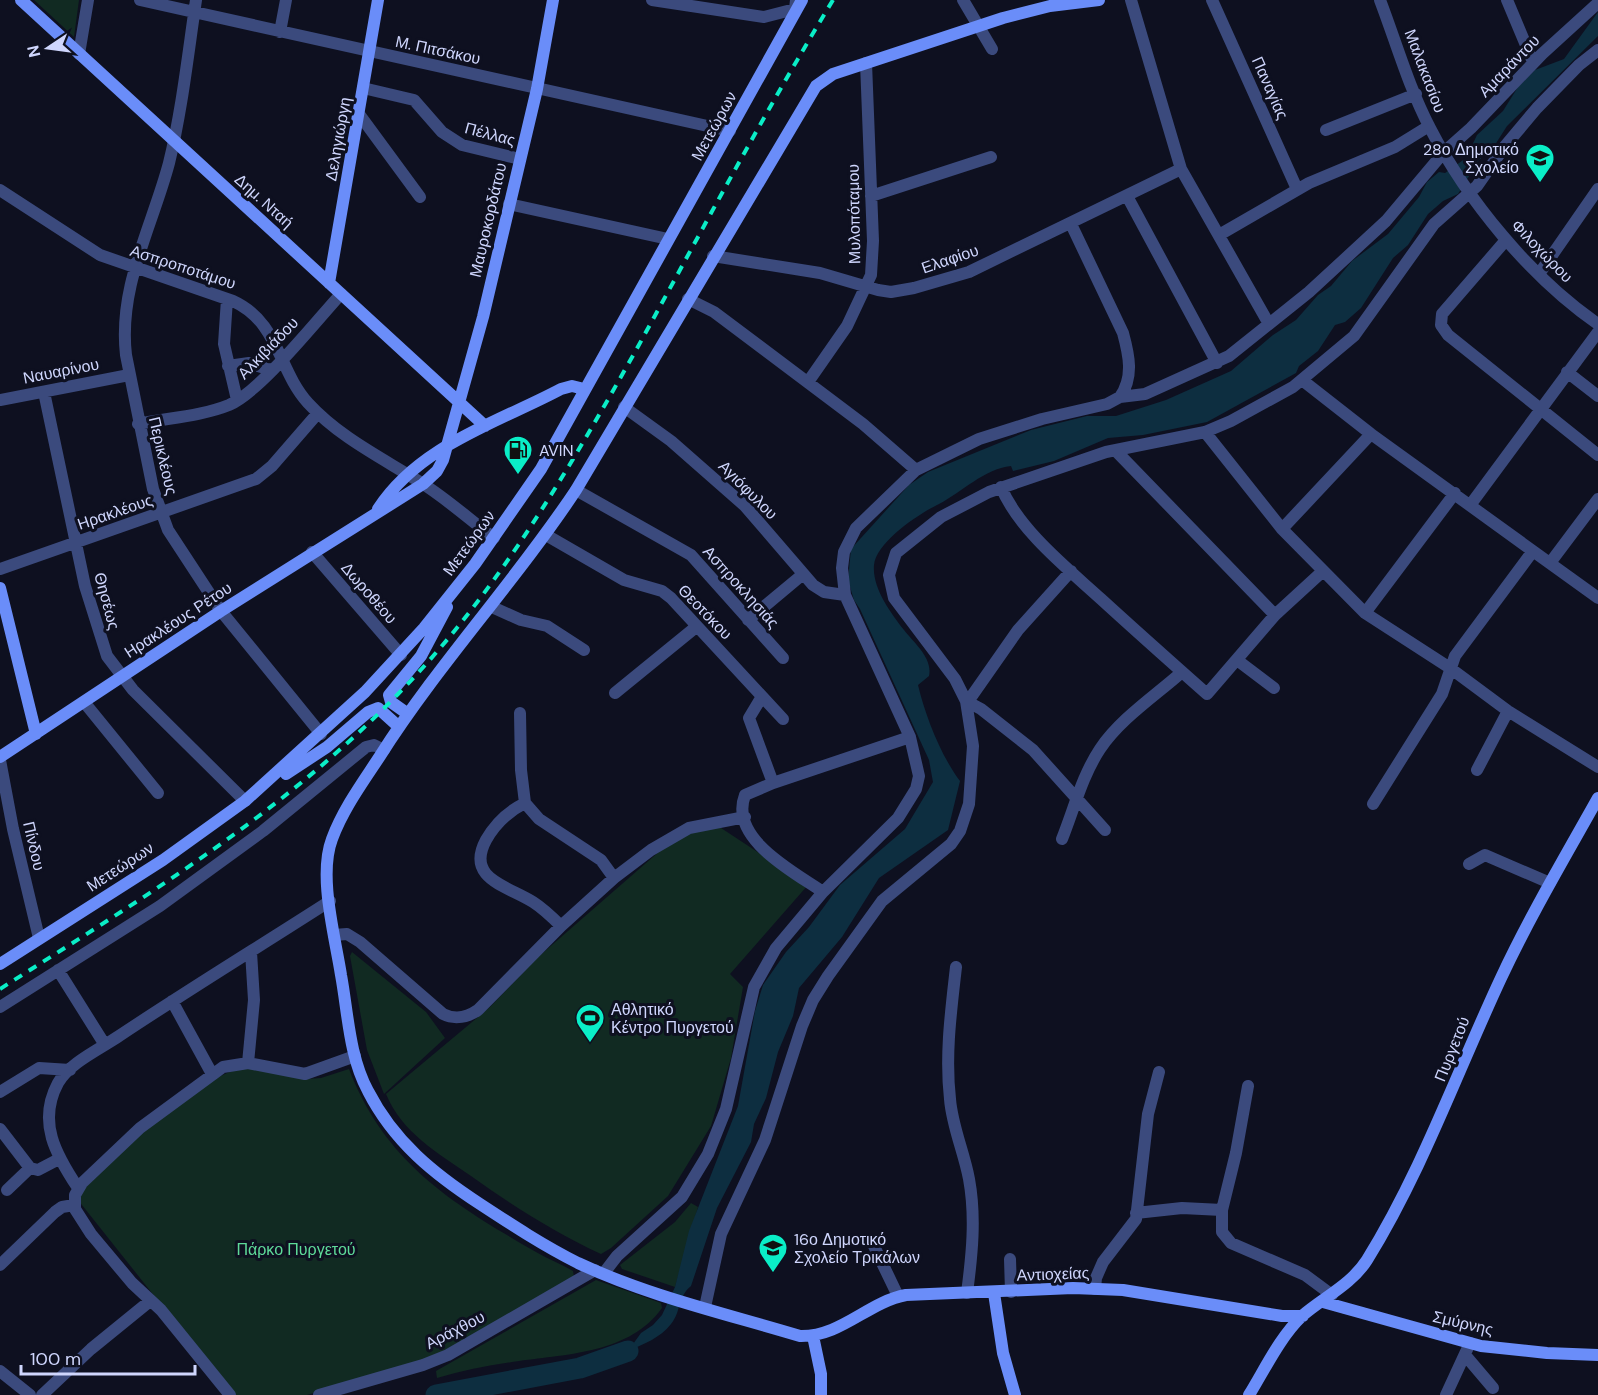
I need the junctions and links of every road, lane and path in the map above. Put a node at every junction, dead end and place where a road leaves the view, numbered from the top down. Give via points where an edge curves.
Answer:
1 (21, 0) edge
2 (88, 0) edge
3 (140, 0) edge
4 (286, 0) edge
5 (378, 0) edge
6 (554, 0) edge
7 (652, 0) edge
8 (963, 0) edge
9 (1099, 0) edge
10 (1131, 0) edge
11 (1212, 0) edge
12 (1380, 0) edge
13 (1507, 0) edge
14 (1065, 2) edge
15 (797, 3) edge
16 (1598, 3) edge
17 (195, 6) edge
18 (977, 26) junction
19 (280, 32) junction
20 (992, 49) dead end
21 (1598, 50) edge
22 (369, 52) junction
23 (79, 54) junction
24 (1533, 62) junction
25 (866, 63) junction
26 (363, 88) junction
27 (537, 89) junction
28 (1416, 94) junction
29 (358, 114) junction
30 (1429, 126) junction
31 (1326, 130) dead end
32 (730, 132) junction
33 (173, 140) junction
34 (1443, 152) junction
35 (991, 157) dead end
36 (520, 159) junction
37 (1181, 170) junction
38 (1297, 189) junction
39 (1598, 189) edge
40 (0, 190) edge
41 (1472, 192) junction
42 (871, 196) junction
43 (1127, 196) junction
44 (420, 197) dead end
45 (509, 204) junction
46 (1071, 224) junction
47 (1219, 236) junction
48 (668, 238) junction
49 (1506, 240) junction
50 (713, 256) junction
51 (135, 269) junction
52 (1539, 274) junction
53 (329, 283) junction
54 (867, 286) junction
55 (341, 294) junction
56 (227, 299) junction
57 (688, 299) junction
58 (1269, 324) junction
59 (1598, 324) edge
60 (1598, 333) edge
61 (283, 357) junction
62 (1217, 363) junction
63 (228, 366) junction
64 (271, 370) junction
65 (1568, 372) junction
66 (129, 375) junction
67 (1302, 380) junction
68 (808, 382) junction
69 (584, 389) junction
70 (44, 392) junction
71 (1598, 396) edge
72 (1120, 397) junction
73 (0, 400) edge
74 (237, 400) junction
75 (459, 402) junction
76 (624, 407) junction
77 (1540, 409) junction
78 (318, 413) junction
79 (138, 424) junction
80 (485, 426) junction
81 (1205, 432) junction
82 (1371, 434) junction
83 (447, 445) junction
84 (1115, 450) junction
85 (1598, 455) edge
86 (916, 470) junction
87 (407, 474) junction
88 (423, 484) junction
89 (1001, 487) junction
90 (576, 490) junction
91 (1455, 493) junction
92 (1598, 499) edge
93 (1471, 504) junction
94 (376, 512) junction
95 (160, 514) junction
96 (1282, 529) junction
97 (546, 535) junction
98 (494, 538) junction
99 (75, 543) junction
100 (1533, 551) junction
101 (312, 552) junction
102 (1550, 563) junction
103 (0, 569) edge
104 (1071, 571) junction
105 (1323, 571) junction
106 (802, 574) junction
107 (0, 588) edge
108 (451, 594) junction
109 (845, 595) junction
110 (1598, 598) edge
111 (492, 607) junction
112 (221, 611) junction
113 (1365, 613) junction
114 (1275, 615) junction
115 (748, 620) junction
116 (696, 627) junction
117 (584, 650) dead end
118 (401, 655) junction
119 (783, 658) dead end
120 (1237, 660) junction
121 (1450, 669) junction
122 (1182, 672) junction
123 (121, 677) junction
124 (1274, 688) dead end
125 (615, 693) dead end
126 (761, 698) junction
127 (967, 700) junction
128 (84, 702) junction
129 (1508, 711) junction
130 (520, 713) dead end
131 (408, 714) junction
132 (783, 719) dead end
133 (399, 727) junction
134 (36, 734) junction
135 (321, 734) junction
136 (910, 736) junction
137 (384, 750) junction
138 (0, 759) edge
139 (1598, 767) edge
140 (1477, 770) dead end
141 (773, 783) junction
142 (158, 793) dead end
143 (248, 798) junction
144 (1598, 798) edge
145 (1078, 799) junction
146 (525, 803) junction
147 (1373, 804) dead end
148 (745, 817) junction
149 (1105, 831) dead end
150 (1062, 839) dead end
151 (1469, 864) dead end
152 (614, 878) junction
153 (1550, 883) junction
154 (823, 892) junction
155 (330, 901) junction
156 (561, 926) junction
157 (334, 935) junction
158 (39, 938) junction
159 (251, 952) junction
160 (0, 964) edge
161 (956, 967) dead end
162 (58, 970) junction
163 (172, 1001) junction
164 (0, 1007) edge
165 (105, 1045) junction
166 (355, 1056) junction
167 (248, 1063) junction
168 (70, 1070) junction
169 (1159, 1072) dead end
170 (212, 1074) junction
171 (1248, 1086) dead end
172 (0, 1092) edge
173 (0, 1129) edge
174 (59, 1159) junction
175 (30, 1168) junction
176 (78, 1188) junction
177 (7, 1190) dead end
178 (74, 1205) junction
179 (1222, 1210) junction
180 (1137, 1213) junction
181 (873, 1244) dead end
182 (1010, 1259) dead end
183 (0, 1265) edge
184 (599, 1272) junction
185 (1095, 1289) junction
186 (1011, 1292) junction
187 (967, 1293) junction
188 (994, 1293) junction
189 (898, 1296) junction
190 (1327, 1299) junction
191 (150, 1301) junction
192 (701, 1306) junction
193 (1302, 1316) junction
194 (813, 1336) junction
195 (1468, 1349) junction
196 (1598, 1355) edge
197 (0, 1371) edge
198 (1493, 1388) dead end
199 (30, 1395) edge
200 (42, 1395) edge
201 (230, 1395) edge
202 (319, 1395) edge
203 (822, 1395) edge
204 (1015, 1395) edge
205 (1249, 1395) edge
206 (1446, 1395) edge

1 - 23 street, Δημ. Νταή
2 - 23 street
3 - 17 street, Μ. Πιτσάκου
4 - 19 street
5 - 22 street, Δεληγιώργη
6 - 27 street, Μαυροκορδάτου
7 - 15 street via 764,17
8 - 18 street
9 - 14 street
10 - 37 street
11 - 38 street, Παναγίας
12 - 28 street, Μαλακασίου
13 - 24 street
14 - 18 street
15 - 32 street, Μετεώρων
16 - 24 street, Αμαράντου
17 - 19 street, Μ. Πιτσάκου
17 - 33 street, Περικλέους
18 - 20 street
18 - 25 street
19 - 22 street, Μ. Πιτσάκου
21 - 41 street via 1537,108
22 - 26 street, Δεληγιώργη
22 - 27 street, Μ. Πιτσάκου
23 - 33 street, Δημ. Νταή
24 - 34 street, Αμαράντου
25 - 42 street, Μυλοπόταμου
25 - 50 street via 828,76 816,86
26 - 29 street, Δεληγιώργη
26 - 36 street, Πέλλας via 414,100 442,132 462,146
27 - 32 street, Μ. Πιτσάκου
27 - 36 street, Μαυροκορδάτου
28 - 30 street, Μαλακασίου
28 - 31 street
29 - 44 street
29 - 53 street, Δεληγιώργη
30 - 34 street, Μαλακασίου
30 - 38 street via 1395,147
32 - 48 street, Μετεώρων
33 - 51 street, Περικλέους
33 - 53 street, Δημ. Νταή
34 - 41 street, Μαλακασίου
34 - 58 street, Αμαράντου via 1386,221
35 - 42 street
36 - 45 street, Μαυροκορδάτου
37 - 43 street, Ελαφίου
37 - 47 street
38 - 47 street
39 - 52 street
40 - 51 street, Ασπροποτάμου via 100,255
41 - 49 street, Φιλοχώρου
41 - 67 street via 1434,224 1354,336
42 - 54 street, Μυλοπόταμου via 873,261
43 - 46 street, Ελαφίου
43 - 62 street
45 - 48 street
45 - 75 street, Μαυροκορδάτου
46 - 54 street, Ελαφίου via 969,272 891,292
46 - 72 street via 1128,351 1128,381
47 - 58 street
48 - 69 street, Μετεώρων
49 - 52 street, Φιλοχώρου
49 - 77 street via 1443,314 1441,324 1448,336
50 - 54 street, Ελαφίου via 820,273
50 - 57 street
51 - 56 street, Ασπροποτάμου
51 - 66 street, Περικλέους via 124,324
52 - 59 street, Φιλοχώρου
53 - 55 street, Δημ. Νταή
54 - 68 street, Μυλοπόταμου via 847,326
55 - 61 street, Αλκιβιάδου
55 - 75 street, Δημ. Νταή
56 - 61 street, Ασπροποτάμου via 246,308 260,321
56 - 63 street via 223,334
57 - 68 street via 714,312
57 - 76 street
58 - 62 street, Αμαράντου
60 - 65 street
61 - 64 street, Αλκιβιάδου
61 - 78 street, Ασπροποτάμου via 298,390
62 - 72 street, Αμαράντου via 1154,391
63 - 64 street via 249,363
63 - 74 street
64 - 74 street, Αλκιβιάδου
65 - 71 street
65 - 77 street
66 - 70 street, Ναυαρίνου
66 - 79 street, Περικλέους
67 - 81 street via 1260,406
67 - 82 street
68 - 86 street
69 - 80 street via 567,386
69 - 98 street, Μετεώρων via 541,469
70 - 73 street, Ναυαρίνου
70 - 99 street, Θησέως
72 - 86 street, Αμαράντου via 1107,404 1001,430
74 - 79 street, Αλκιβιάδου via 215,409
75 - 80 street, Δημ. Νταή
75 - 83 street, Μαυροκορδάτου
76 - 90 street
76 - 106 street, Αγιόφυλου via 672,441 745,506
77 - 85 street
77 - 93 street
78 - 87 street, Ασπροποτάμου via 360,446
78 - 95 street, Ηρακλέους via 256,479
79 - 95 street, Περικλέους
80 - 83 street
81 - 84 street
81 - 96 street
82 - 91 street
82 - 96 street
83 - 87 street
83 - 88 street, Μαυροκορδάτου via 436,471
84 - 89 street
84 - 114 street
86 - 109 street, Αμαράντου via 870,513 850,538 842,568
87 - 88 street, Ασπροποτάμου
87 - 94 street
88 - 94 street, Μαυροκορδάτου
88 - 98 street, Ασπροποτάμου
89 - 104 street via 1023,523
89 - 127 street via 932,523 902,546 890,566 896,602
90 - 97 street
90 - 115 street, Ασπροκλησιάς via 691,555
91 - 93 street
91 - 113 street
92 - 102 street
93 - 100 street
94 - 101 street, Ηρακλέους Ρέτου
95 - 99 street, Ηρακλέους
95 - 112 street, Περικλέους
96 - 105 street
97 - 111 street
97 - 116 street, Θεοτόκου via 624,580 662,591
98 - 108 street, Μετεώρων
99 - 103 street, Ηρακλέους
99 - 123 street, Θησέως via 102,644
100 - 102 street
100 - 121 street via 1455,656
101 - 112 street, Ηρακλέους Ρέτου
101 - 118 street, Δωροθέου
102 - 110 street
104 - 122 street
104 - 127 street via 1022,625
105 - 113 street
105 - 114 street
106 - 109 street, Αγιόφυλου via 824,592
106 - 115 street
107 - 134 street
108 - 118 street, Μετεώρων
108 - 131 street via 429,643 389,695 391,702
109 - 136 street, Αράχθου
111 - 117 street via 547,626
111 - 131 street
112 - 123 street, Ηρακλέους Ρέτου
112 - 135 street, Περικλέους
113 - 121 street
114 - 120 street
115 - 119 street, Ασπροκλησιάς
116 - 125 street
116 - 126 street, Θεοτόκου
118 - 135 street, Μετεώρων
120 - 122 street via 1207,694
120 - 124 street
121 - 129 street
121 - 147 street via 1442,694
122 - 145 street via 1105,742 1086,775
123 - 128 street, Ηρακλέους Ρέτου
123 - 143 street, Θησέως
126 - 132 street, Θεοτόκου
126 - 141 street via 749,718
127 - 145 street via 1033,750
127 - 192 street via 974,766 969,804 960,831 946,849 882,901 813,1000 765,1140 721,1234
128 - 134 street, Ηρακλέους Ρέτου
128 - 142 street
129 - 139 street
129 - 140 street
130 - 146 street via 520,770
131 - 133 street
133 - 137 street
133 - 143 street via 383,710 368,712 327,747
134 - 138 street, Ηρακλέους Ρέτου
135 - 143 street, Μετεώρων
136 - 141 street
136 - 154 street, Αράχθου via 919,776 910,801 887,831
137 - 155 street via 332,839 326,871
137 - 162 street via 374,745 366,747 236,852 160,906
138 - 158 street, Πίνδου
141 - 148 street via 745,795
143 - 158 street, Μετεώρων via 195,839
144 - 153 street, Πυργετού
145 - 149 street
145 - 150 street
146 - 152 street via 539,819 601,860
146 - 156 street via 510,810 491,832 480,852 480,864 491,879 534,903
148 - 152 street via 706,823 668,838
148 - 154 street via 762,849
151 - 153 street via 1485,855
152 - 156 street
153 - 190 street, Πυργετού via 1501,977 1452,1095 1390,1219 1351,1280
154 - 184 street, Αράχθου via 758,976 726,1109 693,1182 682,1197
155 - 157 street
155 - 159 street
156 - 157 street via 478,1010 454,1017 432,1006 360,942 348,934
157 - 166 street
158 - 160 street, Μετεώρων
159 - 163 street
159 - 167 street via 254,1000
161 - 187 street via 948,1072 953,1121 972,1203
162 - 164 street
162 - 165 street
163 - 165 street
163 - 170 street
165 - 168 street
166 - 167 street via 305,1074
166 - 184 street via 364,1084 382,1116 423,1163 501,1218
167 - 170 street via 230,1065
168 - 172 street via 39,1068
168 - 174 street via 55,1090 49,1117 51,1139
169 - 180 street via 1148,1114
170 - 176 street via 140,1128
171 - 179 street
173 - 175 street
174 - 175 street via 38,1170
174 - 176 street
175 - 177 street
176 - 178 street
178 - 183 street via 62,1207 46,1219
178 - 191 street via 101,1247
179 - 180 street via 1182,1208
179 - 190 street via 1221,1228 1228,1240 1305,1275
180 - 185 street via 1104,1262
181 - 189 street
182 - 186 street
184 - 192 street
184 - 202 street, Αράχθου via 448,1355
185 - 186 street, Αντιοχείας
185 - 193 street, Αντιοχείας
186 - 188 street, Αντιοχείας
187 - 188 street, Αντιοχείας
187 - 189 street, Αντιοχείας
188 - 204 street via 1003,1353
189 - 194 street, Αντιοχείας
190 - 193 street, Πυργετού
190 - 195 street, Σμύρνης
191 - 200 street
191 - 201 street
192 - 194 street via 800,1336
193 - 205 street, Πυργετού
194 - 203 street
195 - 196 street, Σμύρνης
195 - 198 street
195 - 206 street
197 - 199 street

